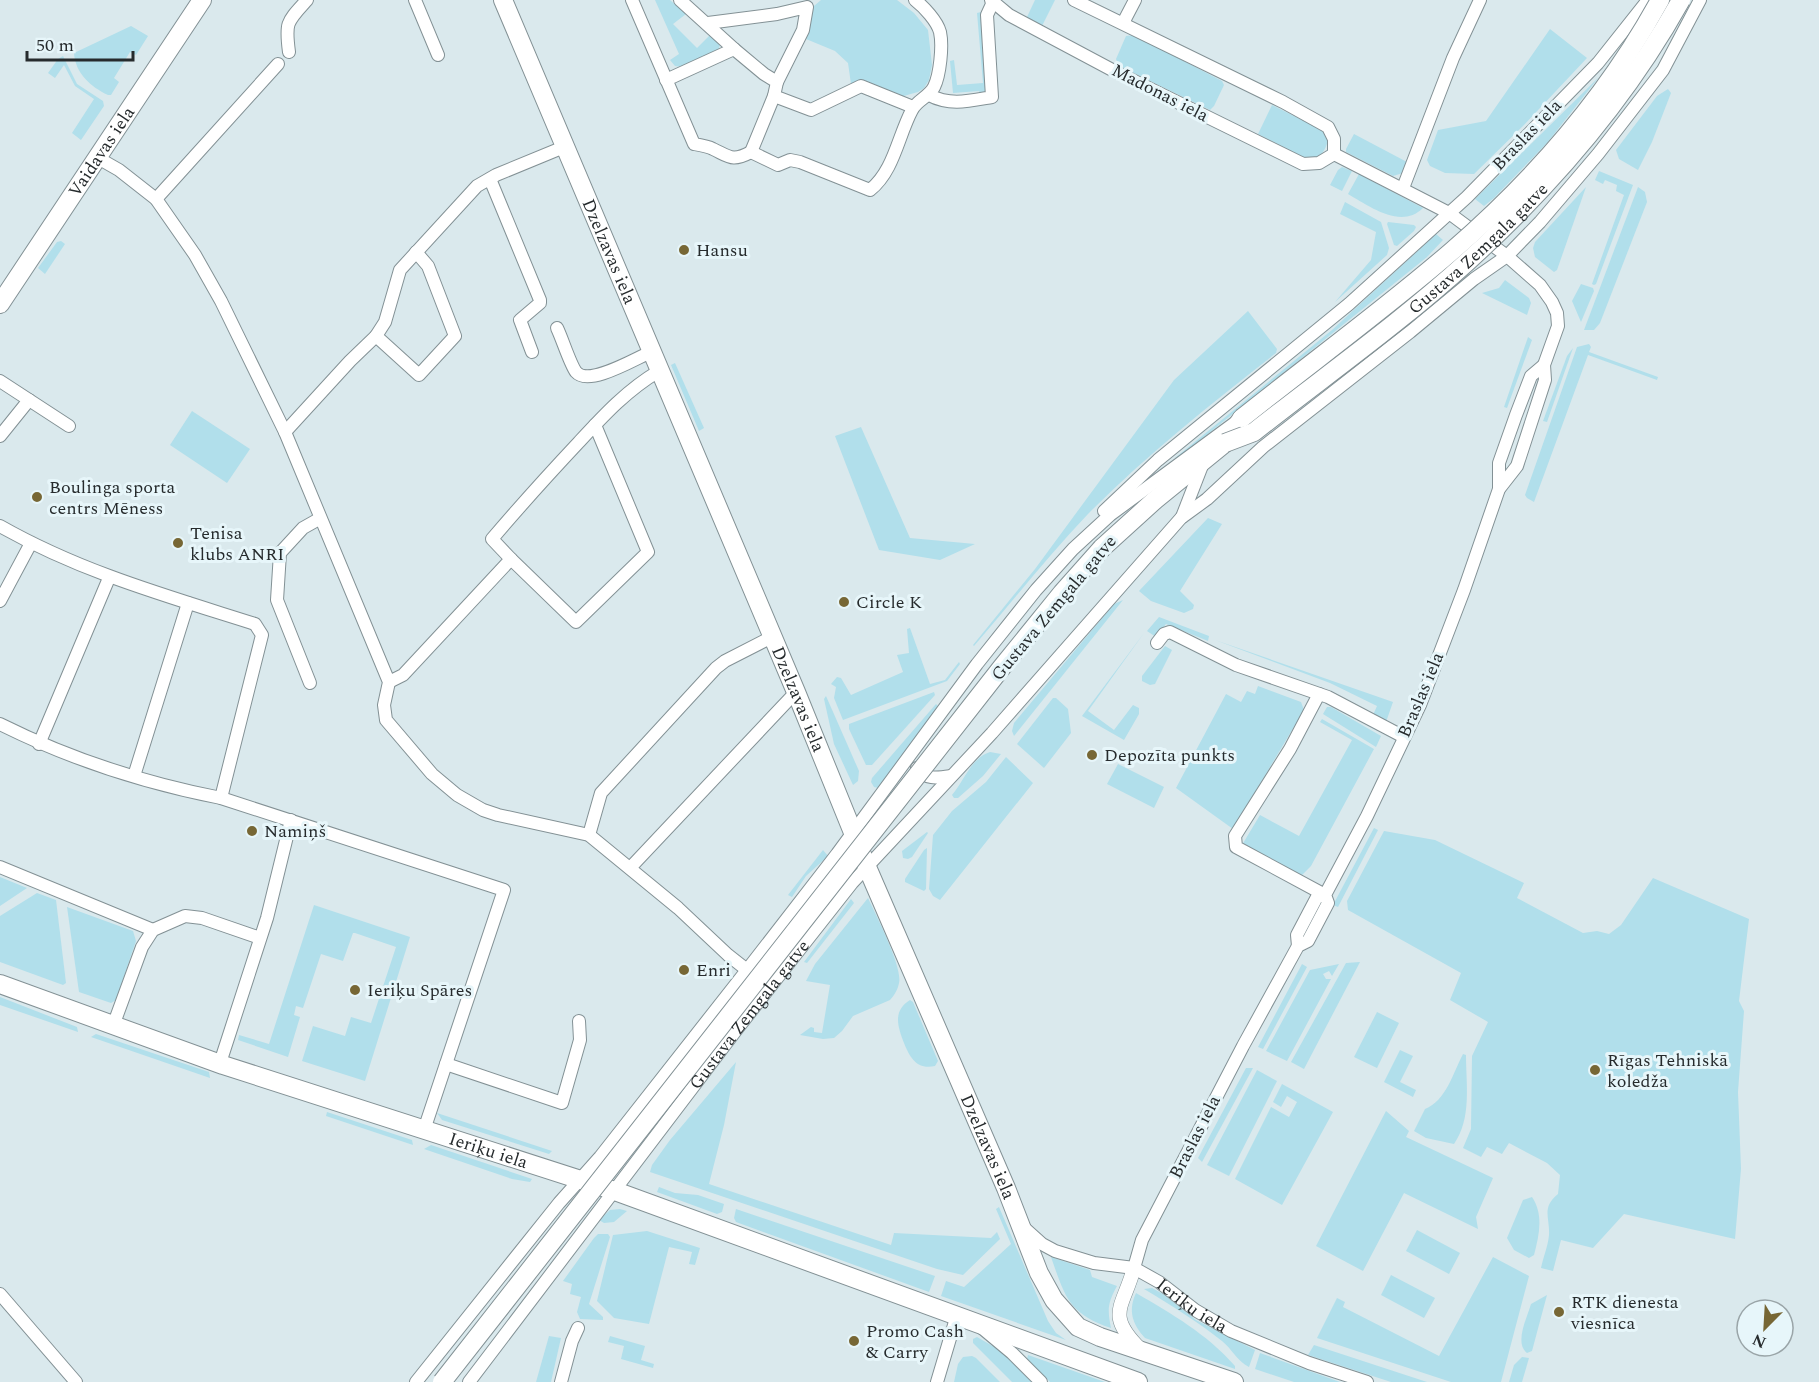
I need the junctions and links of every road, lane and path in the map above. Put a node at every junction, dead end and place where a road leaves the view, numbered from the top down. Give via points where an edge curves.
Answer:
1 (202, 0) edge
2 (307, 0) edge
3 (415, 0) edge
4 (503, 0) edge
5 (632, 0) edge
6 (680, 0) edge
7 (915, 0) edge
8 (1074, 0) edge
9 (1135, 0) edge
10 (1480, 0) edge
11 (1648, 0) edge
12 (1660, 0) edge
13 (1681, 0) edge
14 (1700, 0) edge
15 (992, 1) edge
16 (810, 2) edge
17 (708, 23) junction
18 (1123, 23) junction
19 (734, 49) junction
20 (289, 52) dead end
21 (438, 55) dead end
22 (278, 64) dead end
23 (666, 80) junction
24 (777, 82) junction
25 (928, 95) junction
26 (774, 96) junction
27 (913, 107) junction
28 (564, 147) junction
29 (750, 152) junction
30 (1334, 154) junction
31 (98, 158) junction
32 (490, 179) junction
33 (1403, 189) junction
34 (156, 199) junction
35 (1449, 213) junction
36 (416, 252) junction
37 (1507, 256) junction
38 (0, 304) edge
39 (557, 328) dead end
40 (376, 336) junction
41 (532, 352) dead end
42 (651, 352) junction
43 (1544, 365) junction
44 (659, 371) junction
45 (0, 381) edge
46 (29, 400) junction
47 (1242, 418) junction
48 (595, 425) junction
49 (69, 426) dead end
50 (285, 432) junction
51 (0, 436) edge
52 (1224, 443) junction
53 (1204, 460) junction
54 (1499, 489) junction
55 (1181, 518) junction
56 (320, 519) junction
57 (0, 526) edge
58 (31, 543) junction
59 (1073, 549) junction
60 (511, 559) junction
61 (109, 578) junction
62 (0, 601) edge
63 (188, 603) junction
64 (772, 636) junction
65 (1157, 643) dead end
66 (389, 682) junction
67 (310, 683) dead end
68 (796, 692) junction
69 (1319, 694) junction
70 (0, 724) edge
71 (1404, 737) junction
72 (39, 744) junction
73 (911, 753) junction
74 (134, 776) junction
75 (951, 776) junction
76 (221, 798) junction
77 (291, 820) junction
78 (853, 832) junction
79 (589, 835) junction
80 (0, 867) edge
81 (867, 867) junction
82 (630, 868) junction
83 (1325, 895) junction
84 (153, 930) junction
85 (261, 938) junction
86 (747, 970) junction
87 (0, 984) edge
88 (579, 1021) dead end
89 (113, 1026) junction
90 (220, 1063) junction
91 (446, 1064) junction
92 (424, 1130) junction
93 (579, 1179) junction
94 (615, 1191) junction
95 (1021, 1225) junction
96 (528, 1243) junction
97 (559, 1265) junction
98 (1134, 1268) junction
99 (0, 1294) edge
100 (957, 1315) junction
101 (975, 1322) junction
102 (578, 1328) dead end
103 (1144, 1352) junction
104 (76, 1382) edge
105 (416, 1382) edge
106 (442, 1382) edge
107 (469, 1382) edge
108 (561, 1382) edge
109 (938, 1382) edge
110 (1041, 1382) edge
111 (1138, 1382) edge
112 (1234, 1382) edge
113 (1367, 1382) edge

1 - 31 main road, Vaidavas iela
2 - 20 street via 288,23
3 - 21 street
4 - 28 main road, Dzelzavas iela
5 - 23 street
6 - 17 street
7 - 25 street via 940,32 940,60
8 - 18 street
9 - 18 street
10 - 33 street via 1453,58
11 - 35 street, Braslas iela via 1598,63
12 - 47 main road, Gustava Zemgala gatve, bridge via 1582,116 1518,188 1437,264
13 - 52 main road, Gustava Zemgala gatve, bridge via 1643,63 1596,128 1494,237 1448,279 1254,432
14 - 37 street via 1656,80 1598,154
15 - 25 street via 987,15 992,97 955,103
15 - 30 street, Madonas iela via 1009,15 1116,72 1304,164 1319,163
16 - 17 street via 777,14
16 - 24 street via 803,30
17 - 19 street
18 - 30 street via 1328,127 1334,139
19 - 23 street
19 - 24 street
22 - 34 street
23 - 29 street via 694,144 727,157 741,158
24 - 26 street
25 - 27 street
26 - 27 street via 811,110 861,86
26 - 29 street
27 - 29 street via 879,183 870,190 800,162 790,160 778,165
28 - 32 street
28 - 42 main road, Dzelzavas iela
30 - 33 street
31 - 34 street
31 - 38 main road, Vaidavas iela
32 - 36 street via 477,186
32 - 41 street via 540,300 520,320
33 - 35 street
34 - 50 street via 221,300
35 - 37 street, Braslas iela
35 - 59 street, Gustava Zemgala gatve via 1349,304 1158,460 1090,525
36 - 40 street via 400,270 385,322
36 - 40 street via 428,266 455,336 419,375
37 - 43 street, Braslas iela via 1540,285 1557,313 1558,326
37 - 55 street, Gustava Zemgala gatve via 1263,447
39 - 42 street via 577,372 585,377
40 - 50 street
42 - 44 main road, Dzelzavas iela
43 - 54 street, Braslas iela via 1545,380 1517,466
43 - 54 street, Braslas iela via 1531,376 1516,415 1499,463
44 - 48 street via 619,399
44 - 64 main road, Dzelzavas iela
45 - 46 street
46 - 49 street
46 - 51 street
47 - 52 main road, Gustava Zemgala gatve
47 - 59 street, Gustava Zemgala gatve via 1136,494
48 - 60 street via 492,539
48 - 60 street via 648,552 576,622
50 - 56 street
52 - 53 main road, Gustava Zemgala gatve
53 - 55 street, Gustava Zemgala gatve
53 - 106 main road, Gustava Zemgala gatve, bridge via 1122,528 1062,592
54 - 71 street, Braslas iela via 1420,705
55 - 75 street, Gustava Zemgala gatve
56 - 66 street
56 - 67 street via 303,528 280,553 277,600
57 - 58 street
58 - 61 street
58 - 62 street
59 - 73 street, Gustava Zemgala gatve via 977,664
60 - 66 street via 403,675
61 - 63 street
61 - 72 street
63 - 74 street
63 - 76 street via 255,624 262,635
64 - 68 main road, Dzelzavas iela
64 - 79 street via 716,668 601,793
65 - 69 street via 1170,632 1236,665
66 - 79 street via 384,705 386,720 432,774 457,795 498,815
68 - 78 main road, Dzelzavas iela
68 - 82 street
69 - 71 street
69 - 83 street via 1236,836 1236,848
70 - 72 street
71 - 83 street, Braslas iela
72 - 74 street
73 - 75 street via 925,776
73 - 78 street, Gustava Zemgala gatve
74 - 76 street
75 - 81 street, Gustava Zemgala gatve
76 - 77 street
77 - 85 street
77 - 91 street via 504,890
78 - 81 main road, Dzelzavas iela
78 - 86 street, Gustava Zemgala gatve
79 - 82 street
80 - 84 street
81 - 94 street, Gustava Zemgala gatve via 737,1029
81 - 95 main road, Dzelzavas iela
82 - 86 street
83 - 98 street, Braslas iela via 1328,903 1308,940 1298,946 1243,1046 1142,1240
84 - 85 street via 185,916
84 - 89 street via 141,947
85 - 90 street
86 - 93 street, Gustava Zemgala gatve
87 - 89 main road, Ieriķu iela
88 - 91 street via 580,1040 562,1103
89 - 90 main road, Ieriķu iela
90 - 92 main road, Ieriķu iela
91 - 92 street
92 - 93 main road, Ieriķu iela
93 - 94 main road, Ieriķu iela
93 - 96 street, Gustava Zemgala gatve
94 - 97 street, Gustava Zemgala gatve
94 - 100 main road, Ieriķu iela
95 - 98 street, Ieriķu iela via 1055,1251 1094,1263
95 - 103 main road, Dzelzavas iela via 1039,1273 1071,1321 1086,1331
96 - 97 street via 538,1237 549,1237 558,1244
96 - 105 street, Gustava Zemgala gatve
97 - 107 street, Gustava Zemgala gatve
98 - 103 street via 1118,1316 1122,1328
98 - 113 street, Ieriķu iela via 1231,1330 1309,1364
99 - 104 street
100 - 101 main road, Ieriķu iela
100 - 109 street
101 - 110 street, Ieriķu iela
101 - 111 main road, Ieriķu iela
102 - 108 street
103 - 112 main road

